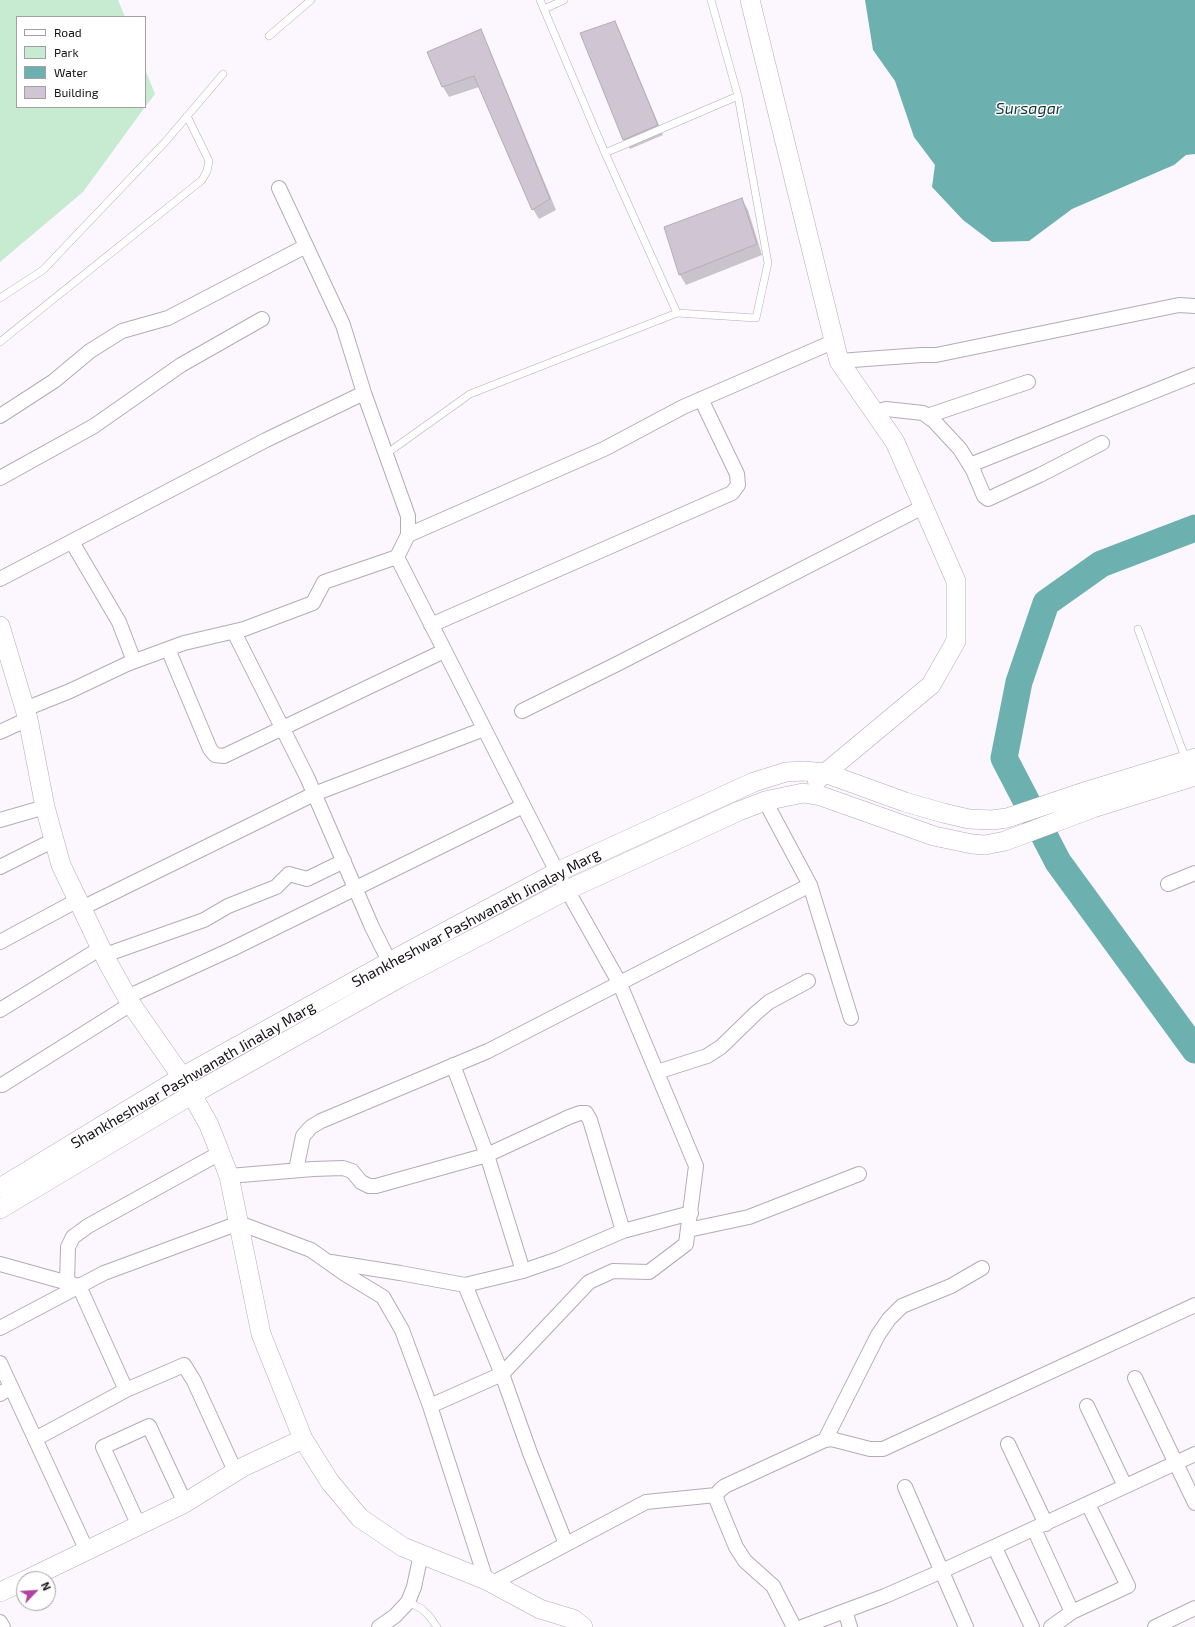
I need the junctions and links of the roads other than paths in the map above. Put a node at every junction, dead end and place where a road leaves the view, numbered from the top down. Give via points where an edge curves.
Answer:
1 (311, 0) edge
2 (540, 0) edge
3 (564, 0) edge
4 (710, 0) edge
5 (750, 0) edge
6 (544, 9) junction
7 (269, 36) dead end
8 (223, 74) dead end
9 (738, 96) junction
10 (187, 116) junction
11 (605, 153) junction
12 (279, 188) dead end
13 (306, 246) junction
14 (0, 298) edge
15 (1195, 306) edge
16 (676, 313) junction
17 (262, 319) dead end
18 (834, 341) junction
19 (0, 342) edge
20 (839, 361) junction
21 (1195, 375) edge
22 (1028, 382) dead end
23 (364, 393) junction
24 (701, 399) junction
25 (874, 412) junction
26 (0, 416) edge
27 (927, 416) junction
28 (1102, 443) dead end
29 (386, 454) junction
30 (970, 465) junction
31 (0, 478) edge
32 (923, 507) junction
33 (408, 535) junction
34 (72, 542) junction
35 (397, 557) junction
36 (0, 579) edge
37 (431, 624) junction
38 (0, 626) edge
39 (1138, 629) dead end
40 (234, 632) junction
41 (168, 649) junction
42 (444, 651) junction
43 (134, 661) junction
44 (522, 711) dead end
45 (27, 714) junction
46 (282, 727) junction
47 (484, 729) junction
48 (0, 732) edge
49 (1192, 765) edge
50 (825, 773) junction
51 (803, 793) junction
52 (314, 794) junction
53 (1090, 800) junction
54 (765, 801) junction
55 (523, 806) junction
56 (45, 807) junction
57 (0, 820) edge
58 (54, 840) junction
59 (344, 861) junction
60 (0, 867) edge
61 (556, 872) junction
62 (1195, 873) edge
63 (1168, 884) dead end
64 (810, 885) junction
65 (356, 889) junction
66 (567, 890) junction
67 (80, 904) junction
68 (0, 942) edge
69 (103, 951) junction
70 (389, 962) junction
71 (399, 978) junction
72 (808, 981) dead end
73 (619, 982) junction
74 (129, 1001) junction
75 (0, 1010) edge
76 (850, 1018) dead end
77 (453, 1065) junction
78 (657, 1072) junction
79 (182, 1077) junction
80 (1, 1084) edge
81 (191, 1095) junction
82 (220, 1153) junction
83 (486, 1155) junction
84 (296, 1170) junction
85 (859, 1174) dead end
86 (229, 1176) junction
87 (0, 1188) edge
88 (0, 1209) edge
89 (691, 1213) junction
90 (239, 1224) junction
91 (688, 1230) junction
92 (623, 1231) junction
93 (329, 1262) junction
94 (0, 1264) edge
95 (982, 1268) dead end
96 (523, 1272) junction
97 (73, 1285) junction
98 (465, 1285) junction
99 (1195, 1305) edge
100 (0, 1328) edge
101 (0, 1362) edge
102 (502, 1374) junction
103 (1135, 1378) dead end
104 (6, 1390) edge
105 (126, 1390) junction
106 (430, 1406) junction
107 (1087, 1406) dead end
108 (35, 1438) junction
109 (303, 1439) junction
110 (825, 1440) junction
111 (1008, 1444) dead end
112 (1195, 1454) edge
113 (1176, 1463) junction
114 (236, 1471) junction
115 (1125, 1486) junction
116 (906, 1487) dead end
117 (716, 1495) junction
118 (184, 1503) junction
119 (1195, 1503) edge
120 (1088, 1504) junction
121 (139, 1526) junction
122 (1040, 1527) junction
123 (566, 1544) junction
124 (995, 1548) junction
125 (87, 1551) junction
126 (421, 1554) junction
127 (45, 1571) edge
128 (942, 1571) junction
129 (488, 1582) junction
130 (16, 1585) edge
131 (0, 1592) edge
132 (408, 1602) junction
133 (1195, 1608) edge
134 (540, 1609) junction
135 (845, 1611) junction
136 (1072, 1612) junction
137 (0, 1622) edge
138 (1163, 1625) edge
139 (2, 1627) edge
140 (379, 1627) edge
141 (437, 1627) edge
142 (549, 1627) edge
143 (583, 1627) edge
144 (794, 1627) edge
145 (802, 1627) edge
146 (850, 1627) edge
147 (966, 1627) edge
148 (1032, 1627) edge
149 (1051, 1627) edge

1 - 7 lane
2 - 6 lane
3 - 6 lane
4 - 9 lane
5 - 18 main road
6 - 11 lane
8 - 10 lane
9 - 11 lane
9 - 16 lane via 768,263 756,318
10 - 14 lane via 43,270
10 - 19 lane via 209,161 202,180
11 - 16 lane
12 - 13 street
13 - 23 street via 343,325
13 - 26 street via 168,318 122,331 90,352 54,381
15 - 20 street via 1179,305 936,355
16 - 29 lane via 470,394
17 - 31 street via 181,365 94,426
18 - 20 main road
18 - 24 street
20 - 25 main road
21 - 30 street
22 - 27 street
23 - 29 street
23 - 34 street via 266,440
24 - 33 street via 604,449
24 - 37 street via 737,474 738,485 732,493
25 - 27 street via 886,409 923,413
25 - 32 main road via 895,442
27 - 30 street via 934,420
28 - 30 street via 988,500
29 - 33 street via 408,516
32 - 44 street
32 - 50 main road via 956,581 956,641 932,685
33 - 35 street
34 - 36 street
34 - 43 street via 119,622
35 - 37 street
35 - 40 street via 324,582 313,602
37 - 42 street
38 - 45 main road
39 - 49 lane
40 - 41 street
40 - 46 street
41 - 43 street
41 - 46 street via 210,750 215,755 224,756
42 - 46 street
42 - 47 street
43 - 45 street
45 - 48 street
45 - 56 main road
46 - 52 street
47 - 52 street
47 - 55 street
49 - 53 main road
50 - 51 main road
50 - 53 main road, Shankheshwar Pashwanath Jinalay Marg via 905,802 969,819 1007,818
50 - 61 main road, Shankheshwar Pashwanath Jinalay Marg via 786,772 754,782
51 - 53 main road via 821,796 934,836 985,845 1005,842
51 - 54 main road
52 - 59 street
52 - 67 street
54 - 64 street
54 - 66 main road
55 - 61 street
55 - 65 street
56 - 57 street
56 - 58 main road
58 - 60 street
58 - 67 main road via 60,865
59 - 65 street
59 - 69 street via 307,879 289,874 276,886 228,906 204,920
61 - 66 street
61 - 70 main road, Shankheshwar Pashwanath Jinalay Marg
62 - 63 street
64 - 73 street
64 - 76 street
65 - 70 street
65 - 74 street
66 - 71 main road
66 - 73 street
67 - 68 street
67 - 69 main road
69 - 74 main road
69 - 75 street
70 - 71 street
70 - 79 main road, Shankheshwar Pashwanath Jinalay Marg
71 - 81 main road
72 - 78 street via 769,1002 721,1048 707,1056
73 - 77 street via 488,1050
73 - 78 street
74 - 79 main road
74 - 80 street
77 - 83 street
77 - 84 street via 311,1127 303,1136
78 - 89 street via 696,1166
79 - 81 main road
79 - 87 main road, Shankheshwar Pashwanath Jinalay Marg
81 - 82 main road via 209,1125
81 - 88 main road
82 - 86 main road
82 - 97 street via 88,1226 73,1237 68,1247
83 - 84 street via 376,1186 361,1182 352,1171 343,1168
83 - 92 street via 569,1117 586,1113
83 - 96 street
84 - 86 street
85 - 91 street via 749,1217
86 - 90 main road
89 - 91 street
89 - 92 street
90 - 93 street via 311,1250
90 - 97 street
90 - 109 main road via 261,1334
91 - 102 street via 686,1244 649,1272 613,1271 589,1282
92 - 96 street
93 - 98 street
93 - 106 street via 383,1297 402,1330
94 - 97 street
95 - 110 street via 951,1286 902,1306 889,1319 878,1335
96 - 98 street
97 - 100 street
97 - 105 street
98 - 102 street
99 - 110 street via 883,1449 870,1450 831,1439
101 - 104 street
102 - 106 street
102 - 123 street
103 - 113 street
104 - 108 street
105 - 108 street
105 - 114 street via 184,1365
106 - 129 street
107 - 115 street
108 - 125 street
109 - 114 main road
109 - 126 main road via 330,1482 360,1518 403,1547
110 - 117 street via 725,1486
111 - 122 street
112 - 113 street
113 - 115 street
113 - 119 street
114 - 118 main road
115 - 120 street
116 - 128 street
117 - 123 street via 646,1502
117 - 144 street via 736,1548 745,1561 773,1586
118 - 121 main road
118 - 121 street via 149,1426 103,1447
120 - 122 street
120 - 136 street via 1128,1586
121 - 125 main road
122 - 124 street
122 - 136 street
123 - 129 street
124 - 128 street
124 - 148 street
125 - 127 main road
126 - 129 main road
126 - 132 street
128 - 135 street
128 - 147 street
129 - 134 main road
130 - 131 main road
132 - 140 street via 395,1616
132 - 141 lane via 422,1609
133 - 138 street
134 - 142 main road
134 - 143 main road via 573,1619
135 - 145 street
135 - 146 street
136 - 149 street
137 - 139 street

